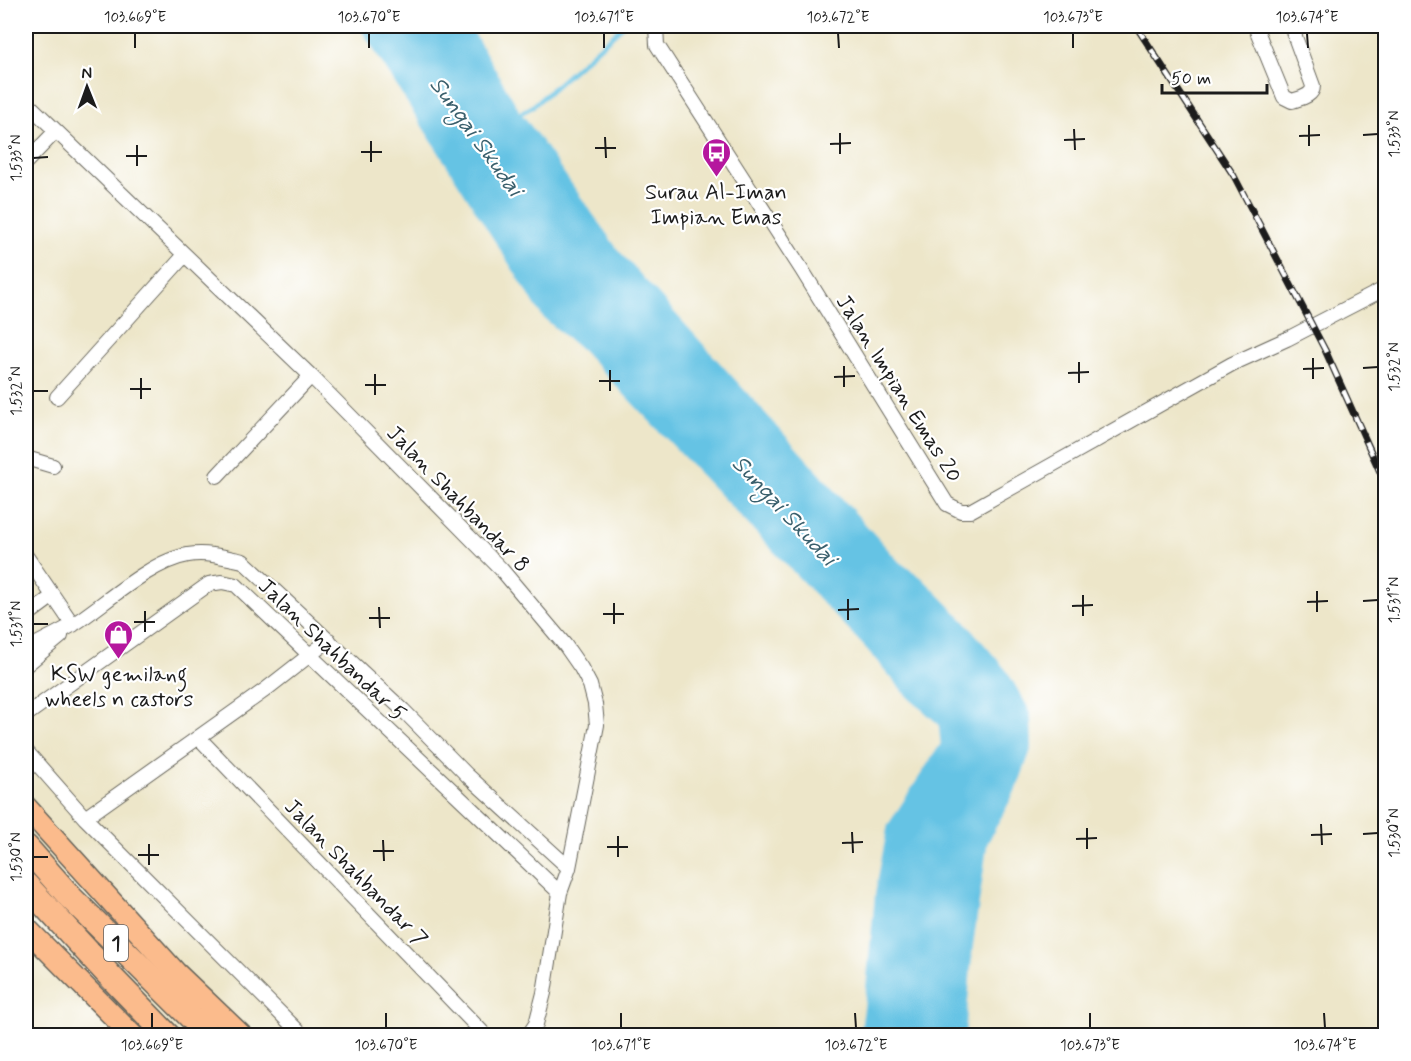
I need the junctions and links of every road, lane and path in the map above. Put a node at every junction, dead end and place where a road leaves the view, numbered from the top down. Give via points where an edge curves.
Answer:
1 (656, 26) edge
2 (1255, 26) edge
3 (1291, 26) edge
4 (26, 102) edge
5 (56, 131) junction
6 (26, 162) edge
7 (184, 256) junction
8 (1386, 288) edge
9 (311, 376) junction
10 (57, 397) dead end
11 (26, 458) edge
12 (53, 466) dead end
13 (217, 476) dead end
14 (26, 556) edge
15 (53, 596) junction
16 (26, 616) edge
17 (73, 625) junction
18 (329, 640) junction
19 (26, 650) edge
20 (310, 656) junction
21 (26, 665) edge
22 (26, 715) edge
23 (199, 738) junction
24 (26, 751) edge
25 (26, 807) edge
26 (85, 818) junction
27 (26, 820) edge
28 (57, 842) junction
29 (26, 847) edge
30 (569, 868) junction
31 (26, 885) edge
32 (560, 893) junction
33 (26, 928) edge
34 (133, 1035) edge
35 (168, 1035) edge
36 (210, 1035) edge
37 (242, 1035) edge
38 (303, 1035) edge
39 (486, 1035) edge
40 (528, 1035) edge

1 - 8 street, Jalan Impian Emas 20 via 657,45 947,504 954,508 970,511 1232,364
2 - 3 street via 1284,97 1292,101 1310,94 1313,86
4 - 5 street, Jalan Shahbandar 8
5 - 6 street
5 - 7 street, Jalan Shahbandar 8
7 - 9 street, Jalan Shahbandar 8
7 - 10 street
9 - 13 street
9 - 30 street, Jalan Shahbandar 8 via 501,569 565,645 590,685 597,725
11 - 12 street
14 - 15 street
15 - 16 street
15 - 17 street
17 - 18 street via 150,571 174,559 201,554 243,561
17 - 19 street
17 - 21 street
18 - 20 street
18 - 30 street via 467,776
20 - 22 street, Jalan Shahbandar 5 via 236,585 209,584
20 - 23 street
20 - 32 street, Jalan Shahbandar 5
23 - 26 street
23 - 39 street, Jalan Shahbandar 7
24 - 26 street
25 - 28 main road
26 - 38 street
27 - 28 main road
28 - 37 main road via 176,973
29 - 36 highway, 1 via 71,898
30 - 32 street, Jalan Shahbandar 8
31 - 35 highway, 1
32 - 40 street, Jalan Shahbandar 8 via 544,993 536,1024
33 - 34 main road

